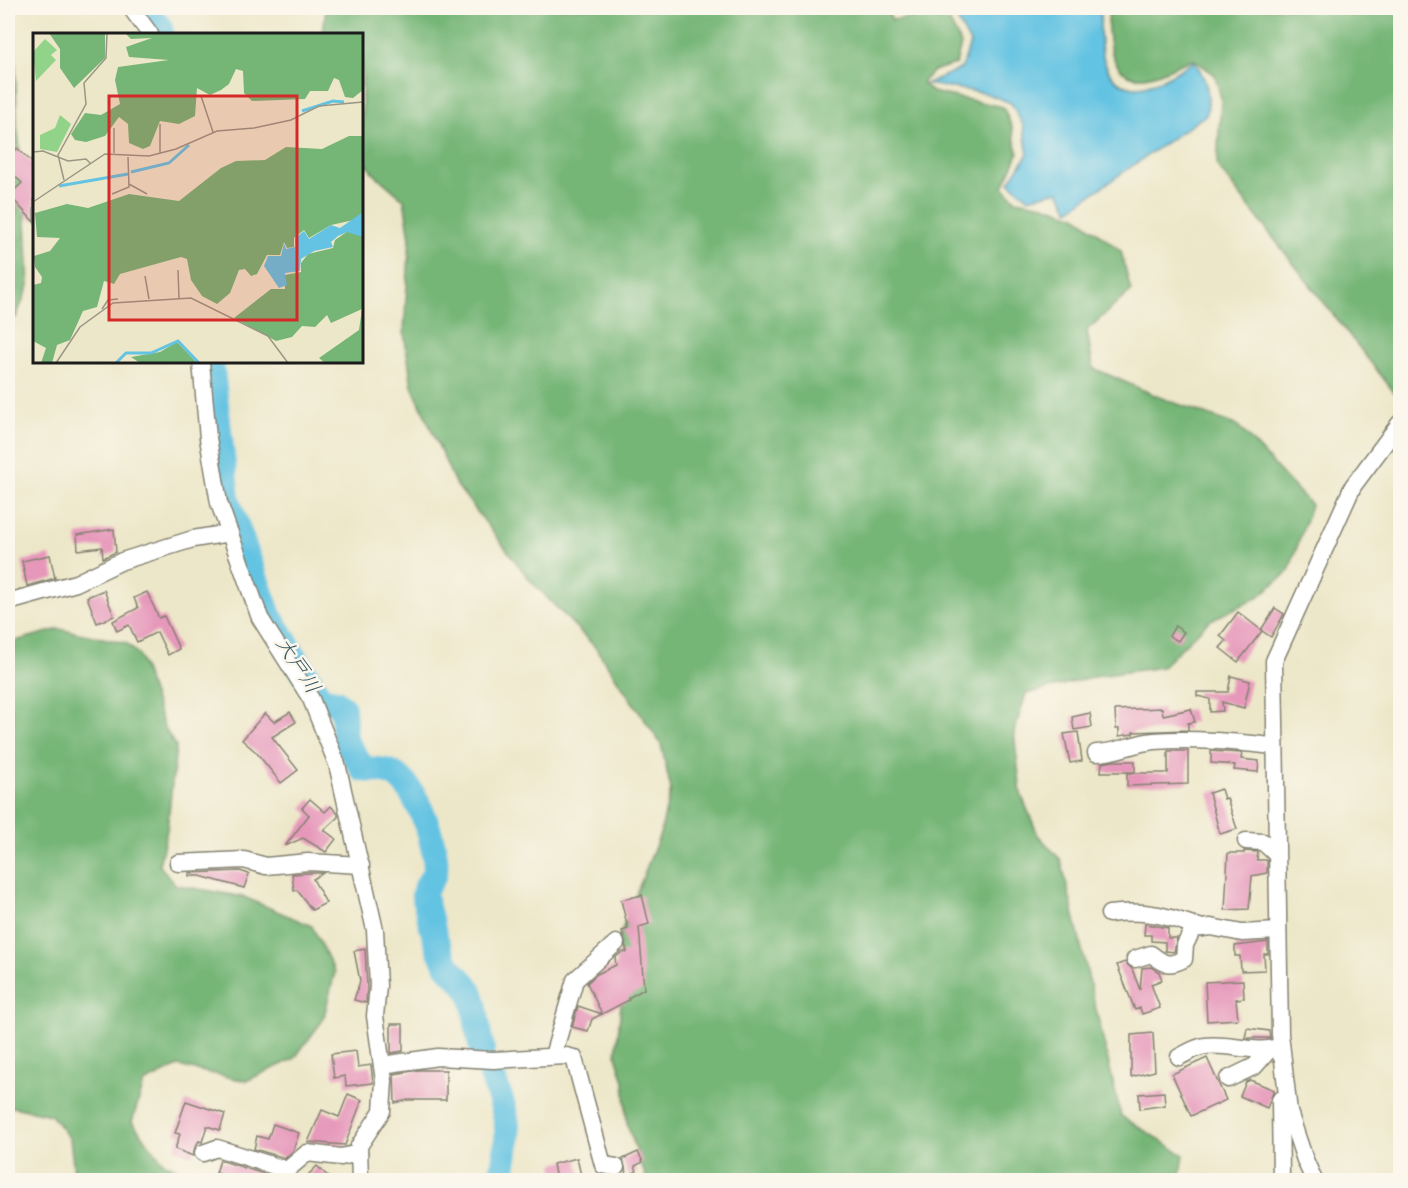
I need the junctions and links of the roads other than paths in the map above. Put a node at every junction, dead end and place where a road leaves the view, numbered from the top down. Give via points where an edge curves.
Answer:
1 (131, 8) edge
2 (149, 33) edge
3 (201, 363) edge
4 (1401, 423) edge
5 (230, 533) junction
6 (8, 602) edge
7 (1274, 746) junction
8 (1096, 753) dead end
9 (1246, 841) dead end
10 (1276, 854) junction
11 (178, 863) dead end
12 (361, 865) junction
13 (1109, 914) dead end
14 (1202, 928) junction
15 (1278, 931) junction
16 (616, 943) dead end
17 (1135, 959) dead end
18 (1274, 1048) junction
19 (553, 1056) junction
20 (1179, 1057) dead end
21 (382, 1065) junction
22 (1228, 1079) dead end
23 (202, 1153) dead end
24 (359, 1153) junction
25 (616, 1167) dead end
26 (360, 1180) edge
27 (1281, 1180) edge
28 (1314, 1180) edge

1 - 2 street
3 - 5 street via 219,503
4 - 7 street via 1353,486 1274,662
5 - 6 street via 193,539 122,561 76,583
5 - 12 street via 260,618 311,699 337,764
7 - 8 street via 1215,740 1153,741 1112,753
7 - 10 street
9 - 10 street via 1263,842
10 - 15 street
11 - 12 street via 244,860 266,866 308,862
12 - 21 street via 375,930 375,1016
13 - 14 street via 1164,914
14 - 15 street via 1242,933
14 - 17 street via 1192,929 1184,959 1172,966 1151,954
15 - 18 street
16 - 19 street via 575,980
18 - 20 street via 1202,1046
18 - 22 street via 1255,1066
18 - 27 street
18 - 28 street via 1289,1112
19 - 21 street via 438,1058
19 - 25 street via 574,1058 603,1165
21 - 24 street via 382,1111 359,1146
23 - 24 street via 217,1148 287,1170 307,1153 341,1157
24 - 26 street

